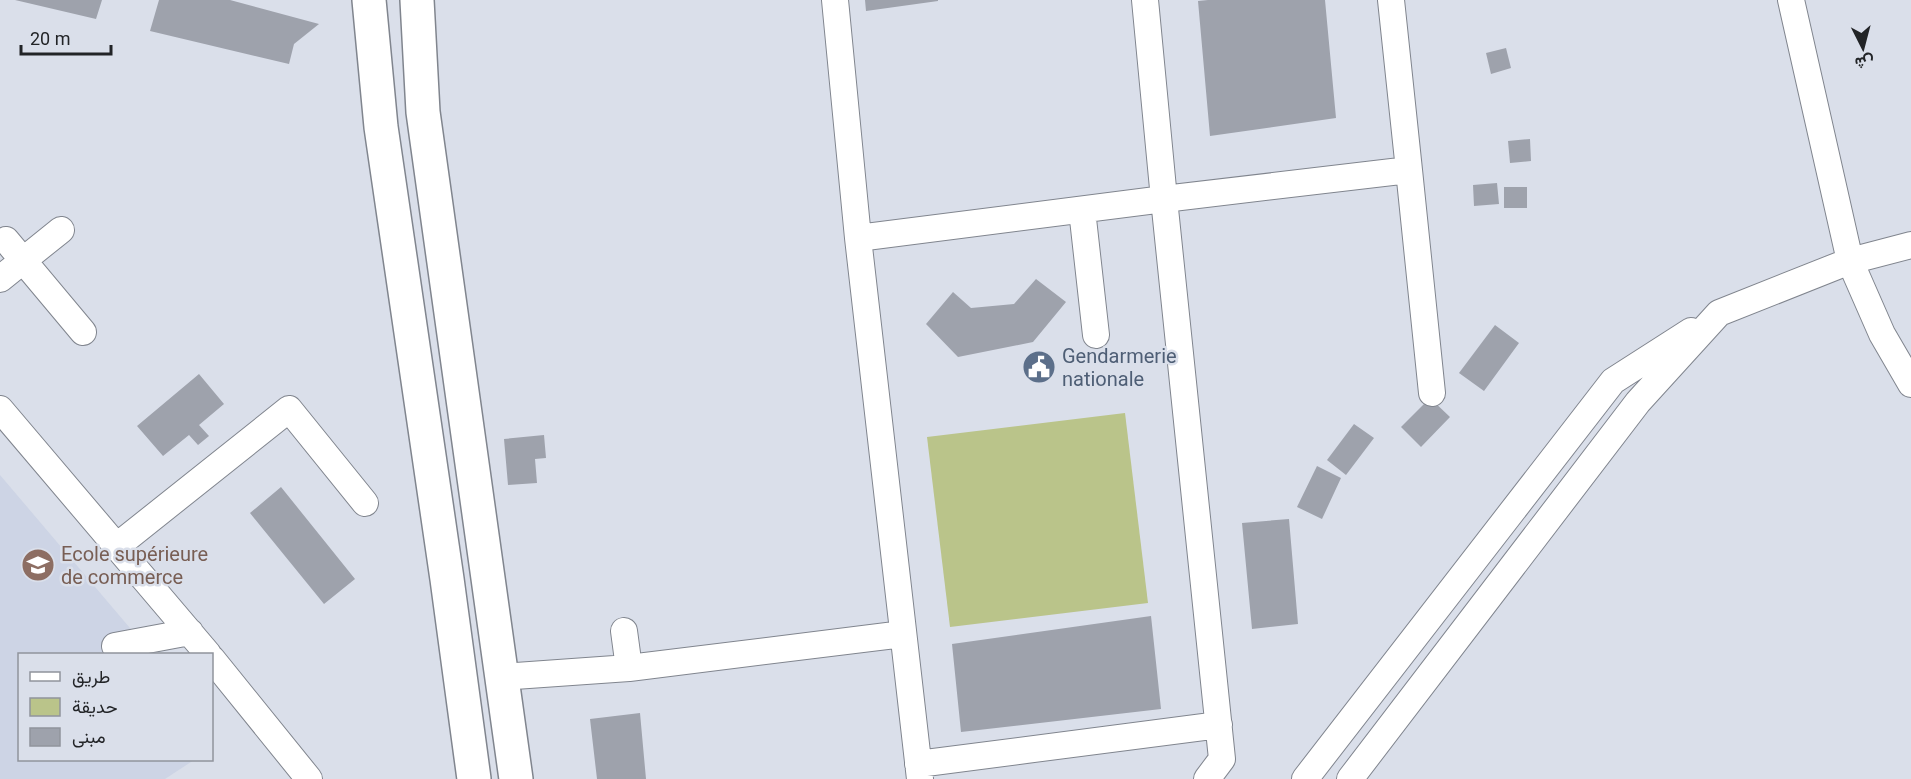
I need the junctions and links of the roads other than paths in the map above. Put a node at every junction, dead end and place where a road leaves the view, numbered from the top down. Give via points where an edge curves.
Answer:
1 (369, 0) edge
2 (417, 0) edge
3 (835, 0) edge
4 (1145, 0) edge
5 (1391, 0) edge
6 (1791, 0) edge
7 (1409, 170) junction
8 (1164, 200) junction
9 (1082, 210) junction
10 (61, 230) dead end
11 (858, 238) junction
12 (6, 240) dead end
13 (1911, 245) edge
14 (23, 260) junction
15 (1850, 261) junction
16 (0, 279) edge
17 (1719, 313) junction
18 (83, 332) dead end
19 (1096, 335) dead end
20 (1911, 384) edge
21 (1432, 393) dead end
22 (0, 409) edge
23 (365, 503) dead end
24 (117, 546) junction
25 (624, 631) dead end
26 (190, 632) junction
27 (903, 634) junction
28 (116, 646) dead end
29 (207, 653) edge
30 (213, 660) edge
31 (629, 668) junction
32 (502, 677) junction
33 (1219, 725) junction
34 (919, 771) edge
35 (309, 779) edge
36 (474, 779) edge
37 (516, 779) edge
38 (1207, 779) edge
39 (1305, 779) edge
40 (1350, 779) edge

1 - 36 main road via 381,127
2 - 32 main road via 423,112
3 - 11 street
4 - 8 street
5 - 7 street
6 - 15 street
7 - 8 street
7 - 21 street
8 - 9 street
8 - 33 street
9 - 11 street
9 - 19 street
10 - 14 street
11 - 27 street
12 - 14 street
13 - 15 street
14 - 16 street
14 - 18 street
15 - 17 street
15 - 20 street via 1882,334
17 - 39 street via 1613,381
17 - 40 street via 1638,402
22 - 24 street
23 - 24 street via 288,409
24 - 26 street
25 - 31 street
26 - 28 street
26 - 29 street
27 - 31 street
27 - 34 street
30 - 35 street
31 - 32 street
32 - 37 main road
33 - 34 street
33 - 38 street via 1222,759

